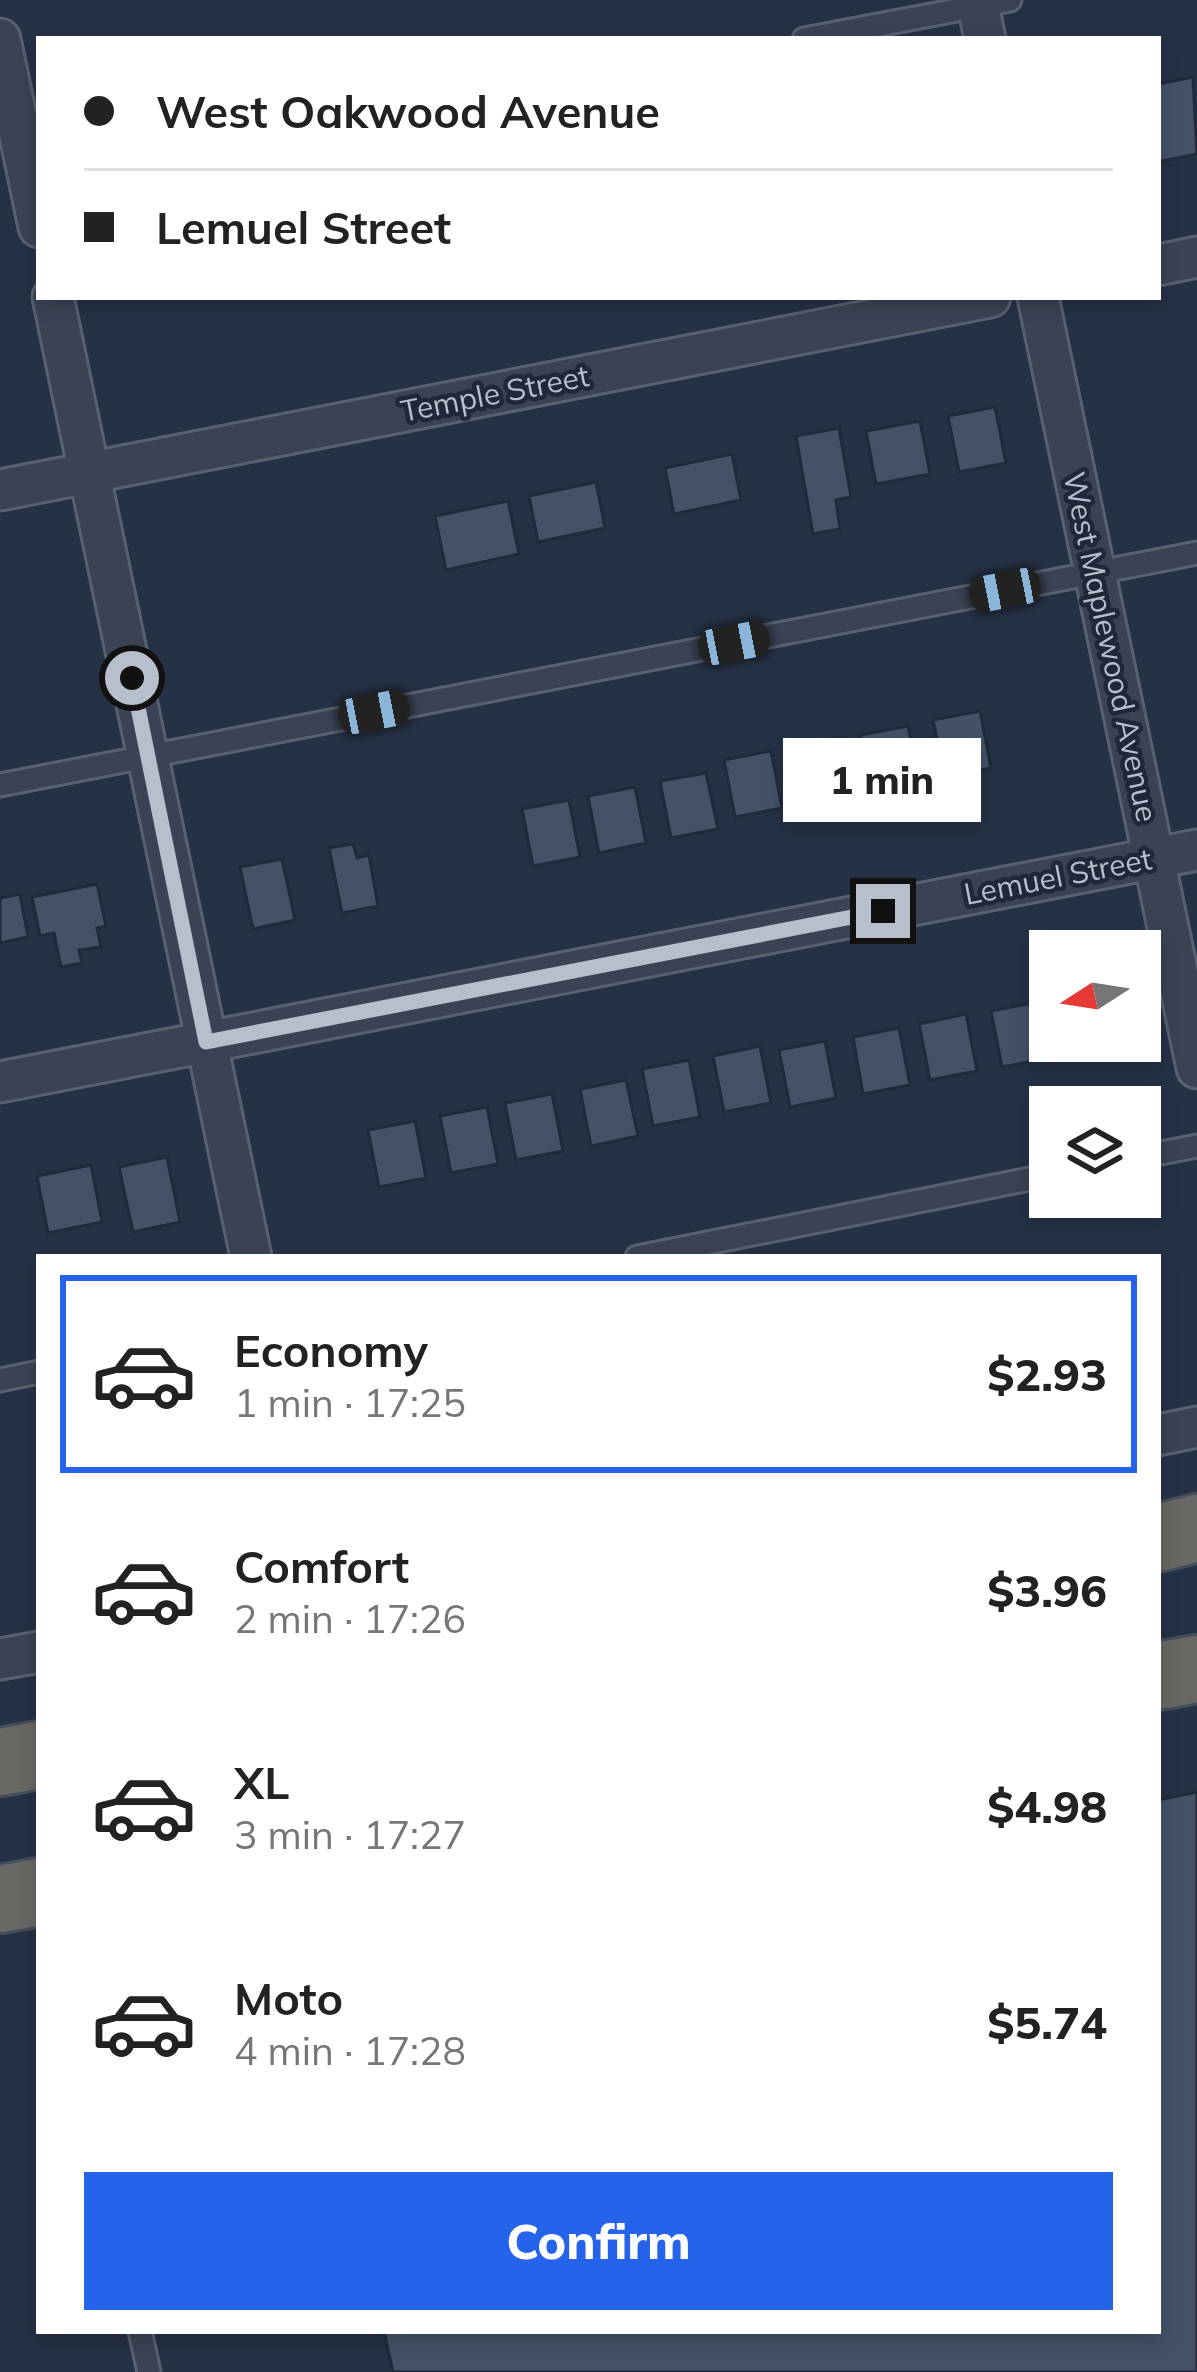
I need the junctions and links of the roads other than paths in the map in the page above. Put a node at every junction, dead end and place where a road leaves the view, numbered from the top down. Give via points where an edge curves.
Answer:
1 (988, 11) edge
2 (824, 36) edge
3 (0, 39) edge
4 (23, 187) edge
5 (36, 220) edge
6 (1197, 257) edge
7 (1161, 264) edge
8 (54, 300) edge
9 (975, 300) edge
10 (1039, 300) edge
11 (90, 473) junction
12 (0, 490) edge
13 (1197, 553) edge
14 (1095, 573) junction
15 (148, 756) junction
16 (0, 785) edge
17 (1197, 850) edge
18 (1154, 859) junction
19 (206, 1042) junction
20 (1197, 1068) edge
21 (0, 1082) edge
22 (1197, 1146) edge
23 (1161, 1153) edge
24 (1029, 1179) edge
25 (250, 1254) edge
26 (652, 1254) edge
27 (36, 1373) edge
28 (0, 1379) edge
29 (1197, 1427) edge
30 (1161, 1434) edge
31 (1197, 1528) edge
32 (1161, 1537) edge
33 (36, 1653) edge
34 (0, 1659) edge
35 (1197, 1669) edge
36 (1161, 1675) edge
37 (36, 1756) edge
38 (0, 1762) edge
39 (36, 1893) edge
40 (0, 1899) edge
41 (141, 2334) edge
42 (149, 2372) edge

1 - 2 lane
3 - 4 street
4 - 5 street
6 - 7 street
8 - 11 street
9 - 11 street, Temple Street
10 - 14 street, West Maplewood Avenue
11 - 12 street, Temple Street
11 - 15 street
13 - 14 lane
14 - 15 lane
14 - 18 street, West Maplewood Avenue
15 - 16 lane
15 - 19 street
17 - 18 street, Lemuel Street
18 - 19 street, Lemuel Street
18 - 20 street, West Maplewood Avenue
19 - 21 street, Lemuel Street
19 - 25 street
22 - 23 lane
24 - 26 lane
27 - 28 lane
29 - 30 street
31 - 32 highway
33 - 34 street
35 - 36 highway
37 - 38 highway
39 - 40 highway
41 - 42 lane

